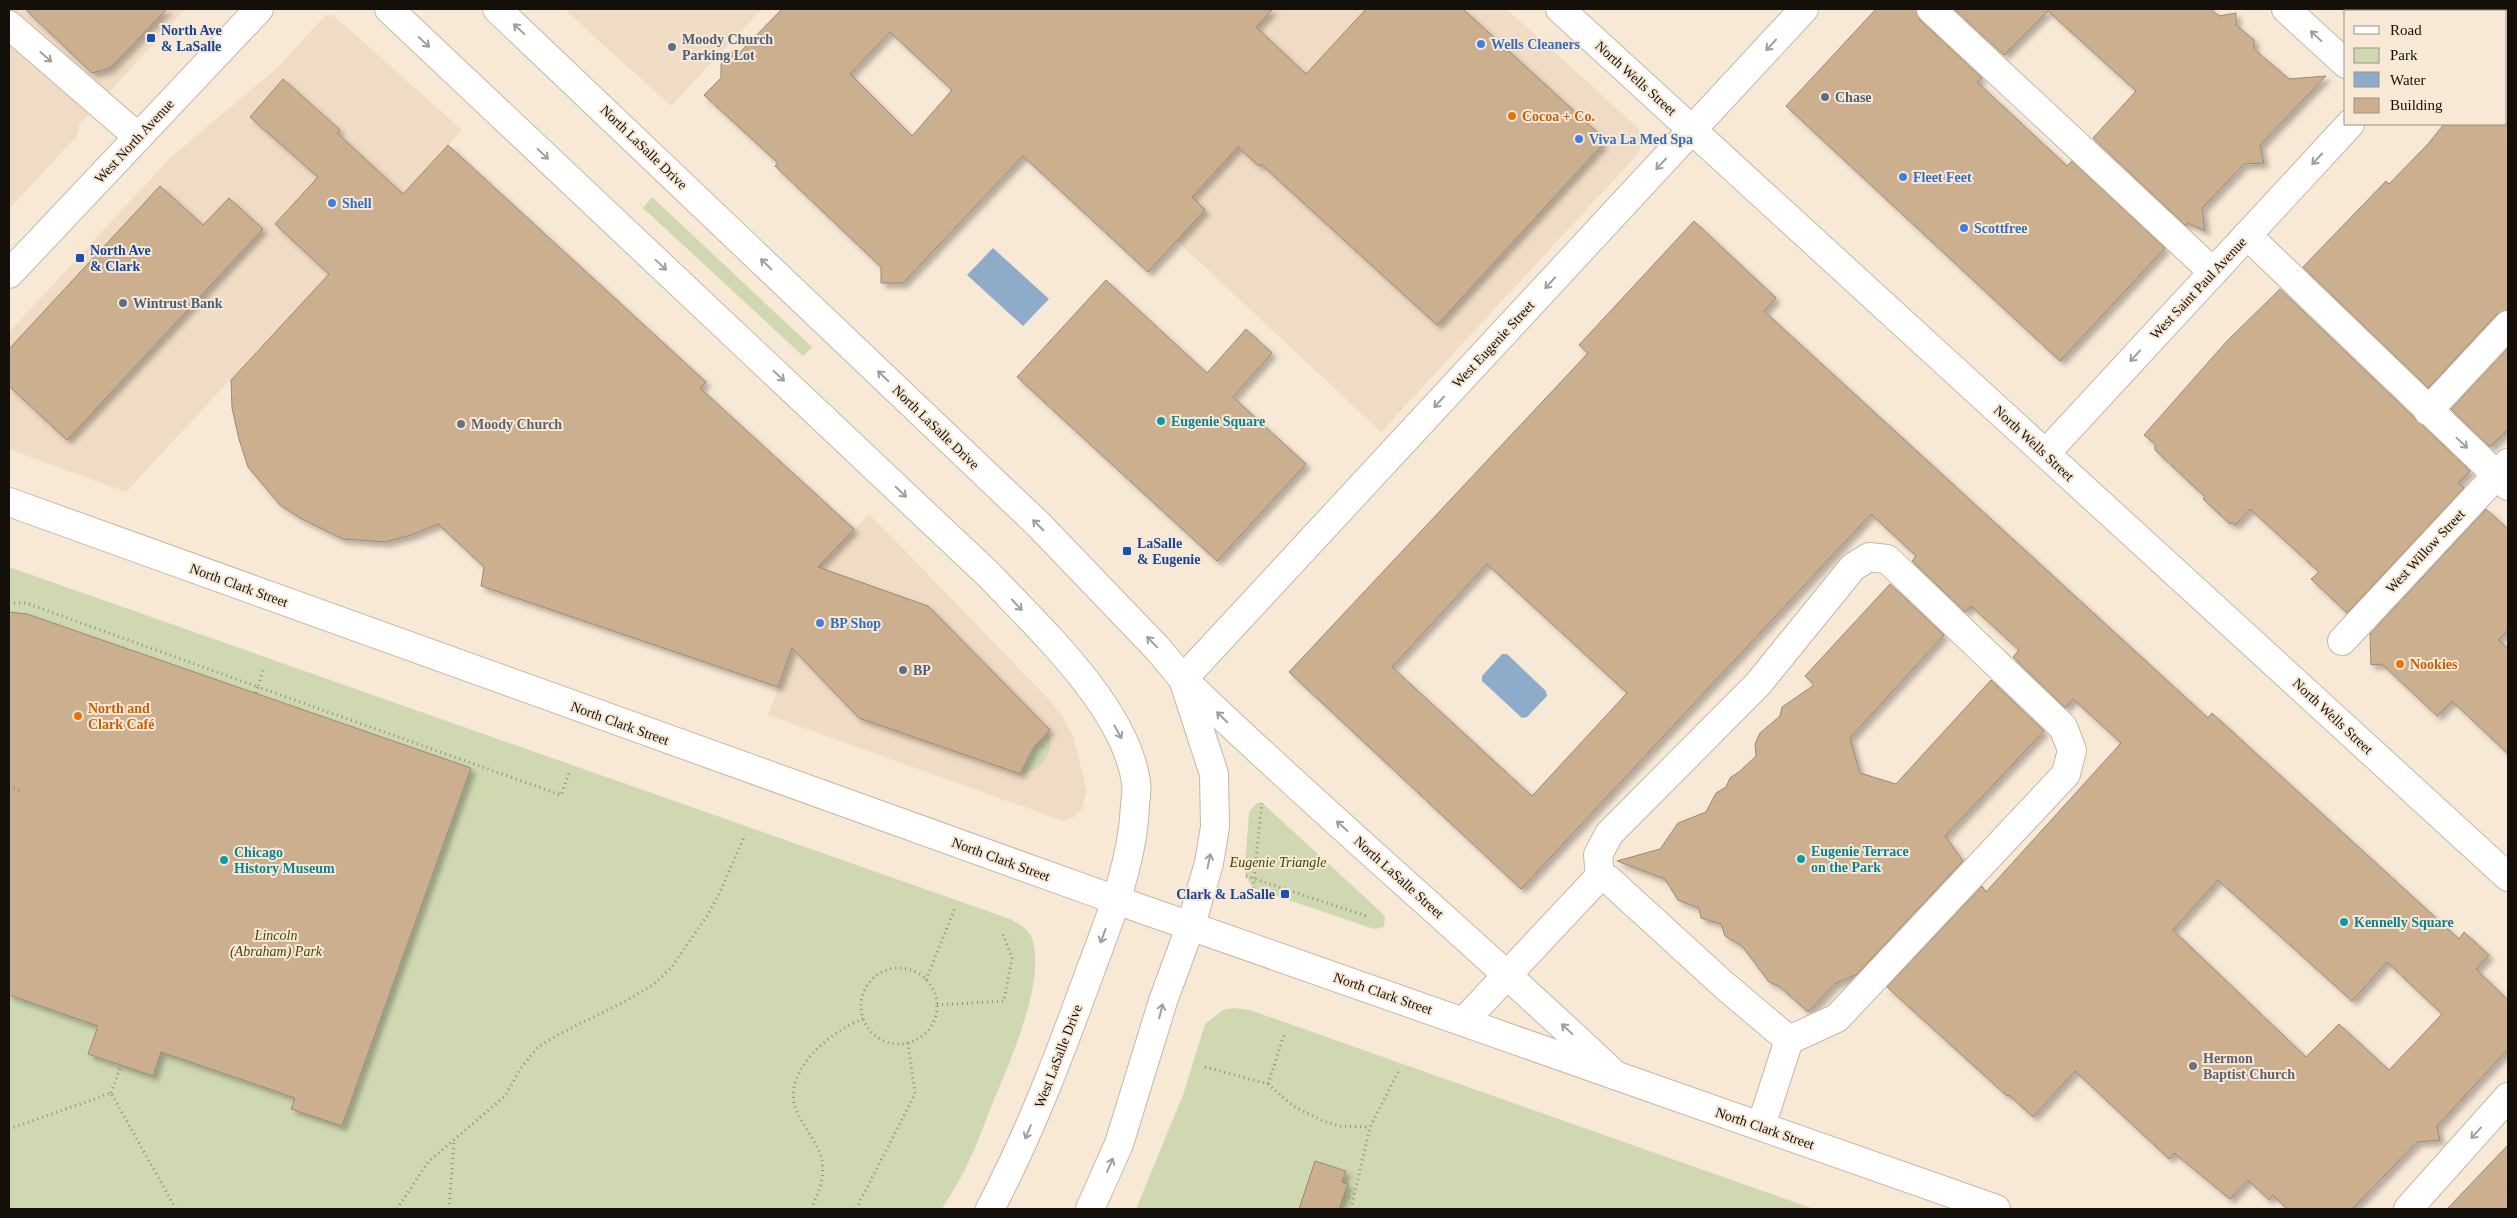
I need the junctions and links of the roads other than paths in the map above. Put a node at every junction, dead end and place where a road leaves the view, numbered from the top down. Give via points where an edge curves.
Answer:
1 (259, 9) edge
2 (389, 9) edge
3 (497, 9) edge
4 (1560, 9) edge
5 (1804, 9) edge
6 (1931, 9) edge
7 (2286, 9) edge
8 (9, 25) edge
9 (2344, 62) edge
10 (2349, 125) edge
11 (1692, 130) junction
12 (138, 137) junction
13 (2247, 235) junction
14 (2213, 272) junction
15 (9, 274) edge
16 (2508, 325) edge
17 (2428, 411) junction
18 (2046, 452) junction
19 (2504, 475) edge
20 (9, 502) edge
21 (2342, 641) dead end
22 (1183, 679) junction
23 (1600, 876) junction
24 (2508, 877) edge
25 (1116, 900) junction
26 (1191, 925) junction
27 (1508, 974) junction
28 (1464, 1022) junction
29 (1789, 1040) junction
30 (1615, 1075) junction
31 (2508, 1097) edge
32 (1761, 1126) junction
33 (990, 1209) edge
34 (1090, 1209) edge
35 (1996, 1209) edge
36 (2408, 1209) edge

1 - 12 street, West North Avenue
2 -> 25 street via 989,575 1069,660 1122,737 1136,782 1134,826
22 -> 3 street, North LaSalle Drive via 1038,524
4 - 11 street, North Wells Street
5 -> 11 street, West Eugenie Street
6 - 14 street
9 -> 7 street
8 -> 12 street
10 -> 13 street, West Saint Paul Avenue
11 - 18 street, North Wells Street
11 -> 22 street, West Eugenie Street
12 - 15 street, West North Avenue
13 - 14 street, West Saint Paul Avenue
13 - 17 street
14 -> 18 street, West Saint Paul Avenue
16 - 17 street
17 -> 19 street
18 - 24 street, North Wells Street
19 - 21 street, West Willow Street
20 - 25 street, North Clark Street
26 -> 22 street, North LaSalle Drive via 1209,863 1215,827 1214,774
27 -> 22 street, North LaSalle Street via 1265,758
23 - 27 street
23 - 29 street via 1609,880
23 - 29 street via 1598,855 1609,834 1758,684 1852,567 1869,557 1887,559 2063,727 2072,750 2066,774 1837,1018
25 - 26 street, North Clark Street
25 -> 33 street, West LaSalle Drive via 1058,1060 1016,1159
26 - 28 street, North Clark Street
34 -> 26 street via 1119,1144 1163,1001
27 - 28 street
30 -> 27 street, North LaSalle Street
28 - 30 street, North Clark Street
29 - 32 street
30 - 32 street, North Clark Street
31 -> 36 street
32 - 35 street, North Clark Street

